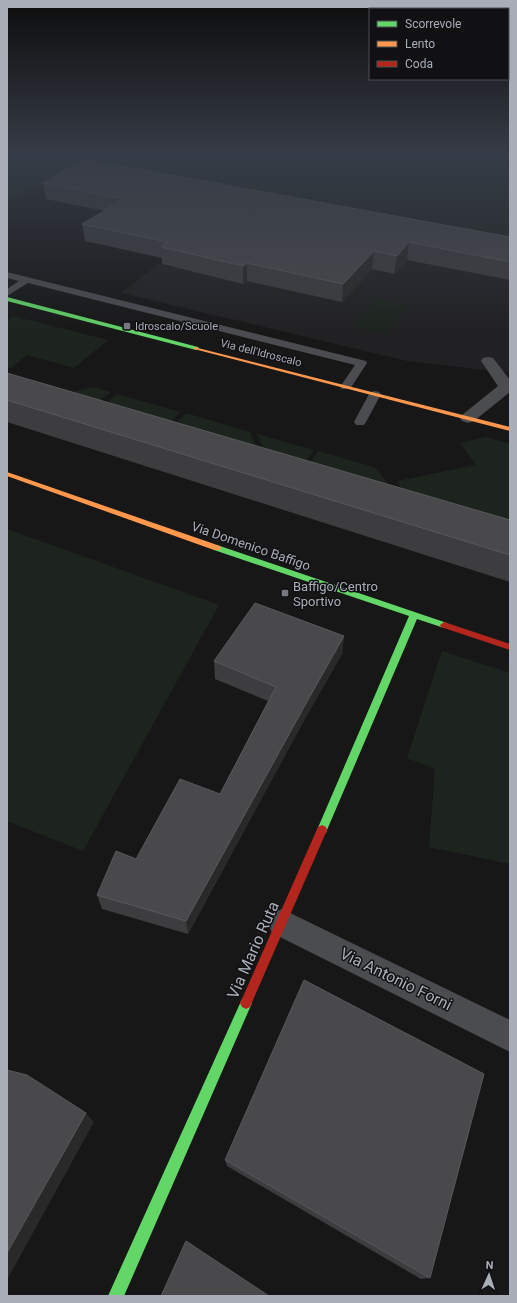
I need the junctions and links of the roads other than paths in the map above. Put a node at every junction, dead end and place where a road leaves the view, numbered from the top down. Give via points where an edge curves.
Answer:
1 (7, 275) edge
2 (26, 280) junction
3 (7, 293) edge
4 (7, 299) edge
5 (488, 361) dead end
6 (346, 387) junction
7 (508, 387) edge
8 (375, 394) junction
9 (468, 418) junction
10 (360, 422) dead end
11 (510, 429) edge
12 (7, 474) edge
13 (414, 615) junction
14 (510, 647) edge
15 (282, 923) junction
16 (510, 1036) edge
17 (116, 1296) edge

1 - 2 lane
2 - 3 lane
2 - 6 lane via 362,363
4 - 6 street, Via dell'Idroscalo
5 - 7 street
6 - 8 street, Via dell'Idroscalo
7 - 9 street
8 - 9 street, Via dell'Idroscalo
8 - 10 lane
9 - 11 street, Via dell'Idroscalo
12 - 13 street, Via Domenico Baffigo
13 - 14 street, Via Domenico Baffigo
13 - 15 street, Via Mario Ruta
15 - 16 street, Via Antonio Forni
15 - 17 street, Via Mario Ruta

